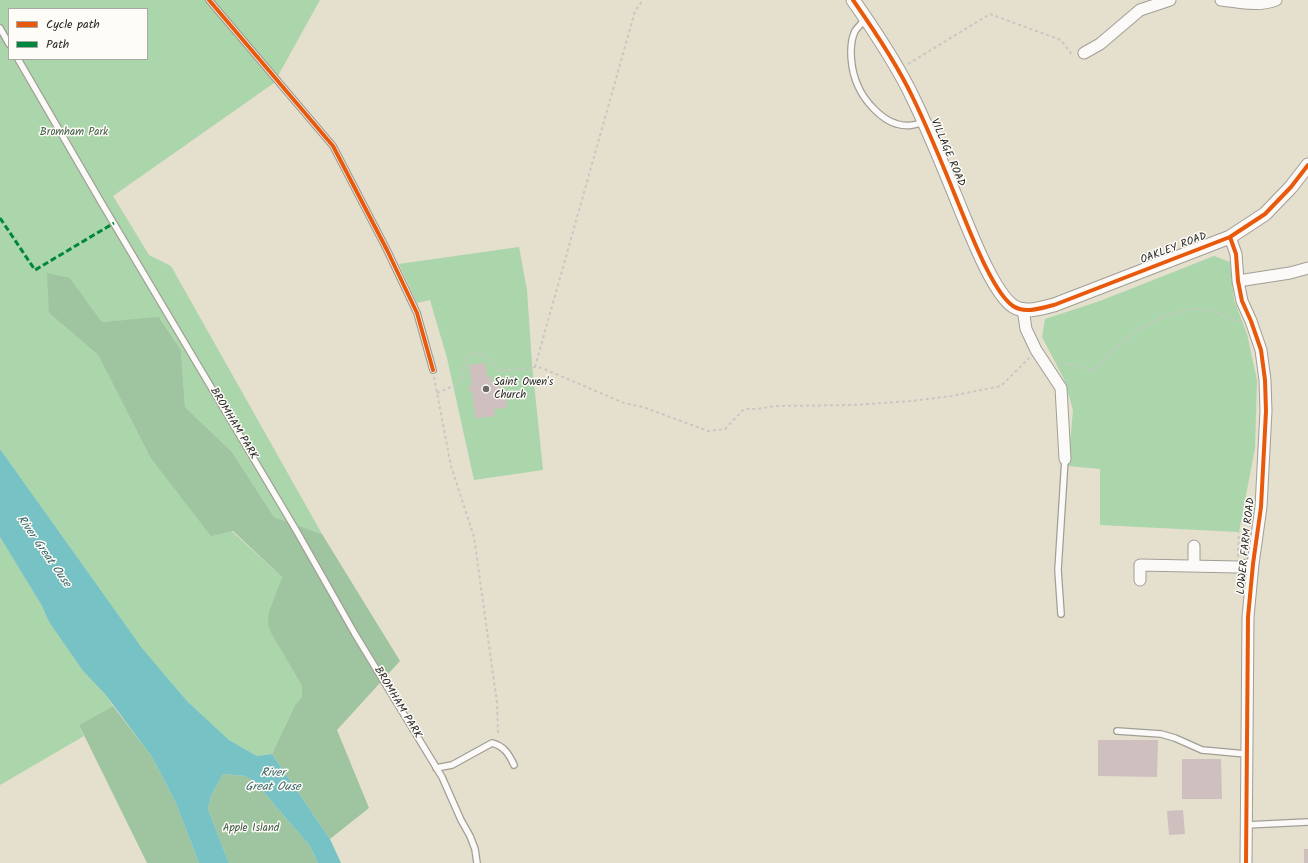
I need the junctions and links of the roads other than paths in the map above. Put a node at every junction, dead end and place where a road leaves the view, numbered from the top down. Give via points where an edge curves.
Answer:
1 (209, 0) edge
2 (1170, 0) edge
3 (1221, 0) edge
4 (1276, 0) edge
5 (855, 1) edge
6 (865, 19) junction
7 (0, 28) edge
8 (8, 42) edge
9 (1084, 54) road end
10 (19, 60) edge
11 (924, 122) junction
12 (1308, 165) edge
13 (1230, 237) junction
14 (1308, 268) edge
15 (1238, 281) junction
16 (1023, 309) junction
17 (433, 370) road end
18 (1065, 459) joint
19 (1194, 546) dead end
20 (1253, 564) junction
21 (1194, 566) junction
22 (1140, 580) dead end
23 (1061, 614) dead end
24 (1117, 731) dead end
25 (1246, 754) junction
26 (514, 765) dead end
27 (436, 768) junction
28 (1308, 822) edge
29 (1245, 825) junction
30 (477, 863) edge
31 (1246, 863) edge

1 - 17 lane via 333,146 417,313
2 - 9 street via 1140,10 1100,44
3 - 4 street via 1256,4
5 - 6 street, VILLAGE ROAD
6 - 11 street, VILLAGE ROAD via 898,70
6 - 11 lane via 855,31 852,43 851,58 858,86 873,107 895,124 913,126
7 - 8 lane
10 - 27 lane, BROMHAM PARK
11 - 16 street, VILLAGE ROAD via 979,252 998,288 1005,299
12 - 13 street, OAKLEY ROAD via 1265,214
13 - 15 street, LOWER FARM ROAD via 1236,254
13 - 16 street, OAKLEY ROAD via 1054,305 1031,310
14 - 15 street via 1276,276
15 - 20 street, LOWER FARM ROAD via 1242,301 1261,350 1265,380 1261,507
16 - 18 street via 1026,329 1036,350 1061,388
18 - 23 lane via 1058,570
19 - 21 street
20 - 21 street via 1238,567
20 - 25 street, LOWER FARM ROAD via 1248,617
21 - 22 street via 1140,566
24 - 25 lane via 1156,733 1202,750
25 - 29 street, LOWER FARM ROAD
26 - 27 lane via 505,750 492,743 452,765
27 - 30 lane, BROMHAM PARK via 470,836
28 - 29 lane
29 - 31 street, LOWER FARM ROAD

